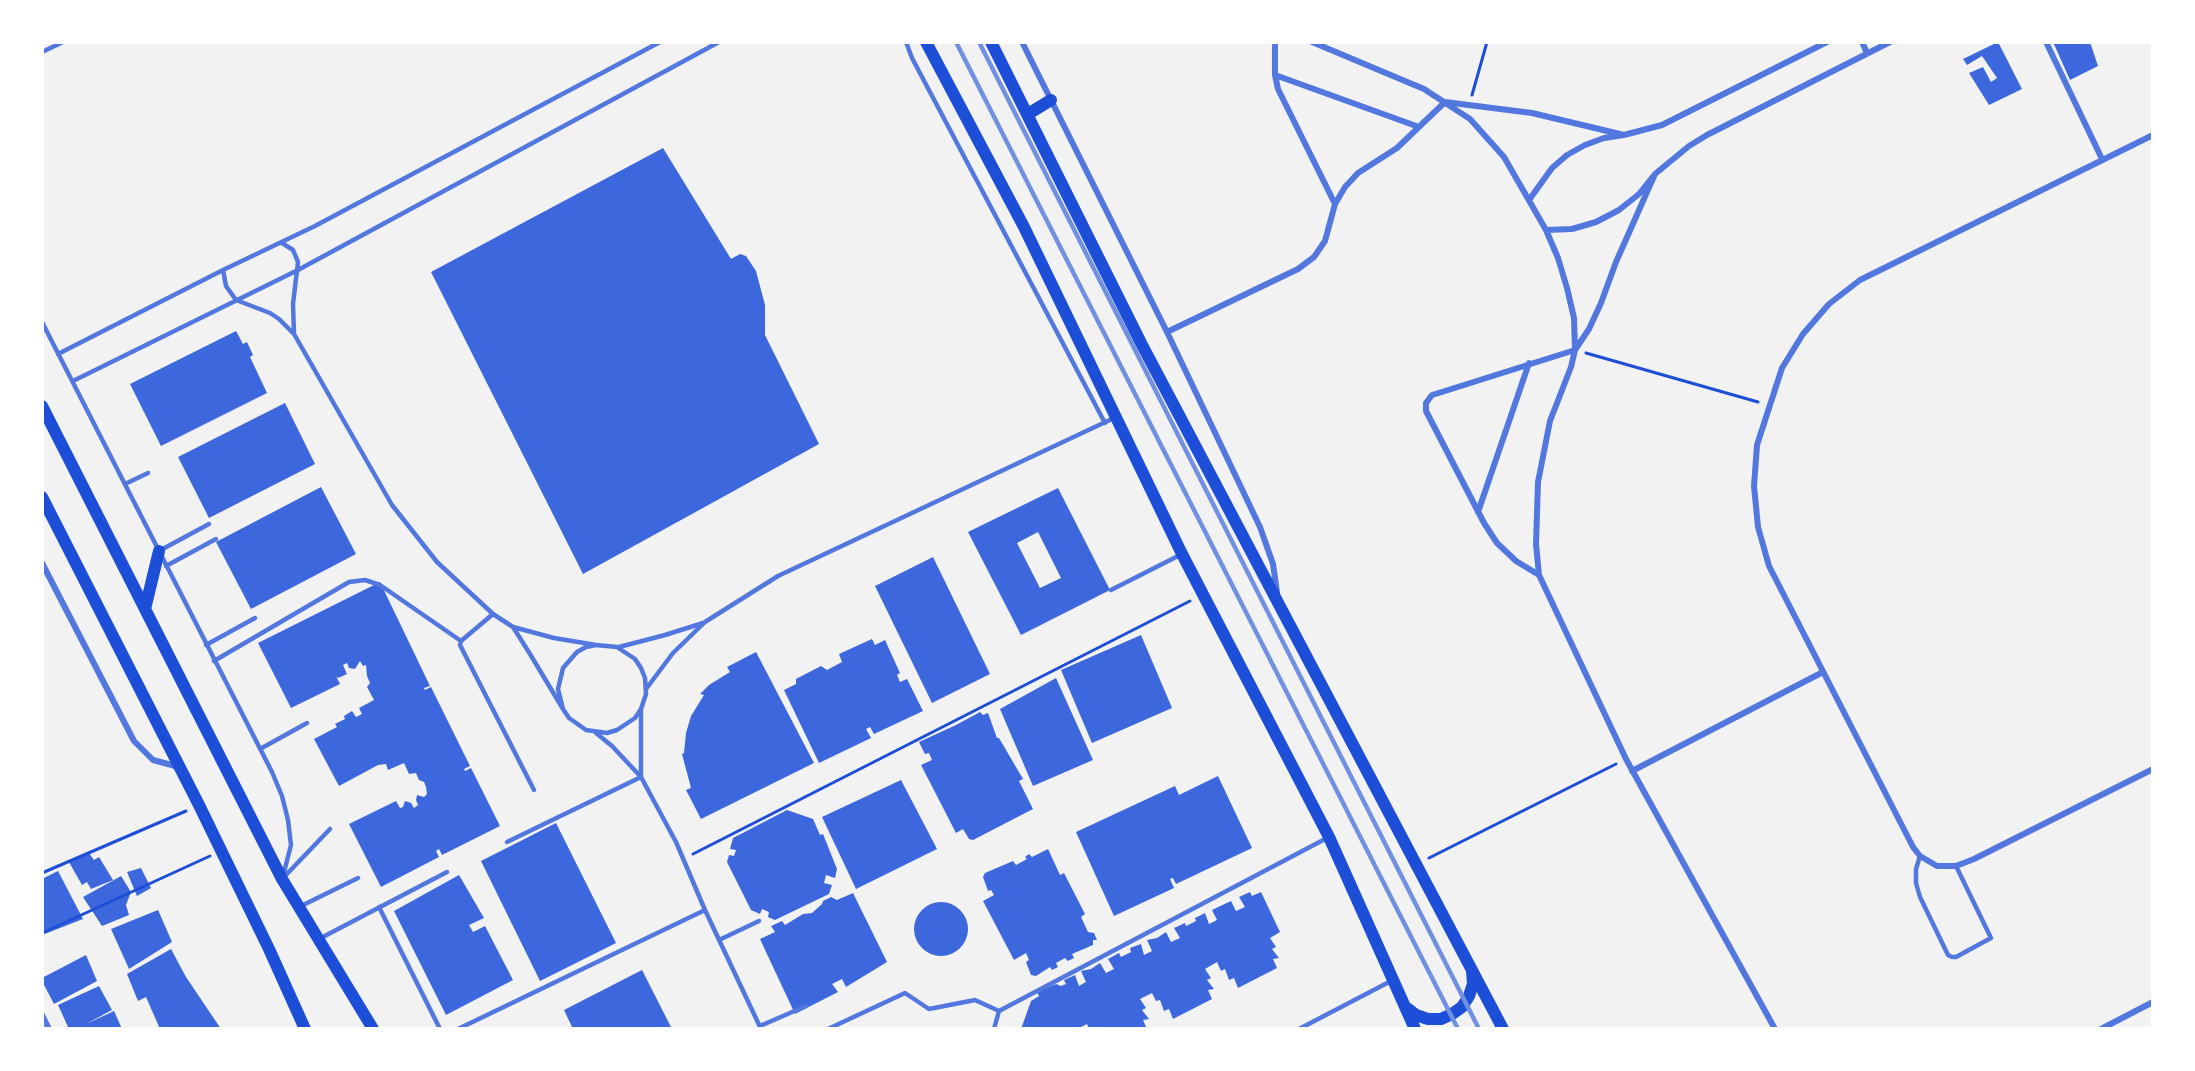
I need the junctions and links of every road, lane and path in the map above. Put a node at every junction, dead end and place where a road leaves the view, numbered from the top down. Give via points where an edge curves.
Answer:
1 (63, 42) edge
2 (660, 42) edge
3 (719, 42) edge
4 (906, 42) edge
5 (926, 42) edge
6 (991, 42) edge
7 (1022, 42) edge
8 (1275, 42) edge
9 (1312, 42) edge
10 (1487, 42) edge
11 (1827, 42) edge
12 (1862, 42) edge
13 (1890, 42) edge
14 (2046, 42) edge
15 (42, 52) edge
16 (1868, 53) junction
17 (1275, 75) junction
18 (1052, 100) junction
19 (1445, 102) junction
20 (1470, 104) junction
21 (1028, 114) junction
22 (1419, 127) junction
23 (1624, 135) junction
24 (2153, 135) edge
25 (2103, 159) junction
26 (1655, 174) junction
27 (1529, 200) junction
28 (1335, 204) junction
29 (1546, 230) junction
30 (281, 242) junction
31 (223, 270) junction
32 (298, 270) junction
33 (236, 300) junction
34 (42, 322) edge
35 (1167, 332) junction
36 (294, 334) junction
37 (1575, 350) junction
38 (58, 354) junction
39 (1529, 363) junction
40 (73, 381) junction
41 (1769, 405) junction
42 (42, 406) edge
43 (1117, 417) junction
44 (1105, 423) junction
45 (148, 473) dead end
46 (125, 484) junction
47 (42, 497) edge
48 (1478, 512) junction
49 (209, 524) dead end
50 (216, 539) dead end
51 (159, 551) junction
52 (1182, 554) junction
53 (42, 563) edge
54 (166, 566) junction
55 (1539, 575) junction
56 (1111, 590) dead end
57 (1202, 595) junction
58 (1277, 602) junction
59 (145, 609) junction
60 (493, 614) junction
61 (255, 618) dead end
62 (705, 622) junction
63 (513, 627) junction
64 (461, 641) junction
65 (206, 645) junction
66 (596, 645) junction
67 (618, 647) junction
68 (214, 661) junction
69 (1823, 672) junction
70 (646, 689) junction
71 (563, 709) junction
72 (641, 709) junction
73 (307, 723) dead end
74 (596, 733) junction
75 (260, 749) junction
76 (1626, 759) junction
77 (180, 767) junction
78 (2153, 769) edge
79 (1632, 771) junction
80 (641, 777) junction
81 (534, 790) dead end
82 (199, 805) junction
83 (330, 829) dead end
84 (1329, 837) junction
85 (507, 842) dead end
86 (221, 851) junction
87 (1920, 856) junction
88 (682, 858) junction
89 (1417, 864) junction
90 (1956, 866) junction
91 (447, 872) dead end
92 (42, 873) edge
93 (358, 878) dead end
94 (282, 879) junction
95 (299, 907) junction
96 (379, 907) junction
97 (705, 910) junction
98 (759, 921) dead end
99 (42, 933) edge
100 (319, 939) junction
101 (719, 940) junction
102 (1472, 971) junction
103 (1393, 980) junction
104 (2153, 1002) edge
105 (806, 1006) dead end
106 (1406, 1007) junction
107 (999, 1011) junction
108 (42, 1015) edge
109 (2114, 1023) junction
110 (761, 1027) edge
111 (49, 1029) edge
112 (305, 1029) edge
113 (373, 1029) edge
114 (440, 1029) edge
115 (458, 1029) edge
116 (828, 1029) edge
117 (994, 1029) edge
118 (1299, 1029) edge
119 (1415, 1029) edge
120 (1503, 1029) edge
121 (1775, 1029) edge
122 (2101, 1029) edge
123 (2118, 1029) edge

1 - 15 lane
2 - 30 lane
3 - 32 lane
4 - 44 lane
5 - 43 main road via 1024,226
6 - 21 main road
7 - 18 street
8 - 17 street
9 - 19 street via 1405,80
10 - 20 path
11 - 23 street via 1662,125
12 - 16 street
13 - 16 street
14 - 25 street
16 - 26 street via 1707,135
17 - 22 street
17 - 28 street via 1278,89
18 - 21 main road
18 - 35 street
19 - 20 street
19 - 22 street
19 - 27 street via 1488,137
20 - 23 street via 1553,117
21 - 58 main road via 1141,343
22 - 28 street via 1397,148 1358,173
23 - 27 street via 1604,138 1567,155 1552,168
24 - 25 street
25 - 41 street via 1860,280 1829,304 1803,334 1782,368
26 - 29 street via 1639,194 1604,218 1572,229
26 - 37 street via 1601,303
27 - 29 street
28 - 35 street via 1324,241 1314,257 1298,269
29 - 37 street via 1567,288 1574,318
30 - 31 lane
30 - 32 lane via 297,255
31 - 33 lane via 226,286
31 - 38 lane
32 - 33 lane
32 - 36 lane
33 - 36 lane via 270,313
33 - 40 lane
34 - 38 lane
35 - 58 street via 1267,545
36 - 60 lane via 392,505 437,562
37 - 39 street
37 - 41 path
37 - 55 street via 1550,421 1538,482
38 - 40 lane
39 - 48 street
39 - 48 street via 1432,395 1426,403 1426,411
40 - 46 lane
41 - 69 street via 1757,445 1754,486 1758,527 1769,566
42 - 59 main road
43 - 44 lane
43 - 52 main road
44 - 62 lane via 778,576
45 - 46 lane
46 - 51 lane
47 - 77 main road
48 - 55 street via 1497,543
49 - 51 lane
50 - 54 lane
51 - 54 lane
51 - 59 main road
52 - 56 lane
52 - 57 main road
53 - 77 street via 134,741 153,760
54 - 65 lane
55 - 76 street
57 - 84 main road
57 - 88 path
58 - 89 main road
59 - 94 main road
60 - 63 lane
60 - 64 lane
61 - 65 lane
62 - 67 lane
62 - 70 lane via 673,653
63 - 66 lane
63 - 71 lane
64 - 68 lane via 380,585 365,579 349,582
64 - 81 lane via 461,650
65 - 68 lane
66 - 67 lane
66 - 71 lane via 577,652 563,668 558,689
67 - 70 lane via 641,668
68 - 75 lane
69 - 79 street
69 - 87 street
70 - 72 lane
71 - 74 lane via 577,725
72 - 74 lane via 627,725
72 - 80 lane
73 - 75 lane
74 - 80 lane
75 - 94 lane via 282,796 288,820 291,845
76 - 79 street
76 - 89 path
77 - 82 main road
78 - 90 street
79 - 121 street
80 - 85 lane
80 - 88 lane
82 - 86 main road
82 - 92 path
83 - 94 lane
84 - 103 main road
84 - 107 lane
86 - 99 path
86 - 112 main road
87 - 90 street via 1937,866
87 - 90 lane via 1916,883 1920,897 1952,957 1991,938
88 - 97 lane
89 - 102 main road
91 - 96 lane
93 - 95 lane
94 - 95 main road
95 - 100 main road
96 - 100 lane
96 - 114 lane
97 - 101 lane
97 - 115 lane
98 - 101 lane
100 - 113 main road
101 - 110 lane
102 - 106 main road via 1469,996 1452,1014 1428,1019
102 - 120 main road
103 - 106 main road
103 - 118 lane
104 - 109 street
105 - 110 lane
106 - 119 main road
107 - 116 lane via 975,1000 929,1010 905,993
107 - 117 lane
108 - 111 street
109 - 122 street
109 - 123 street

